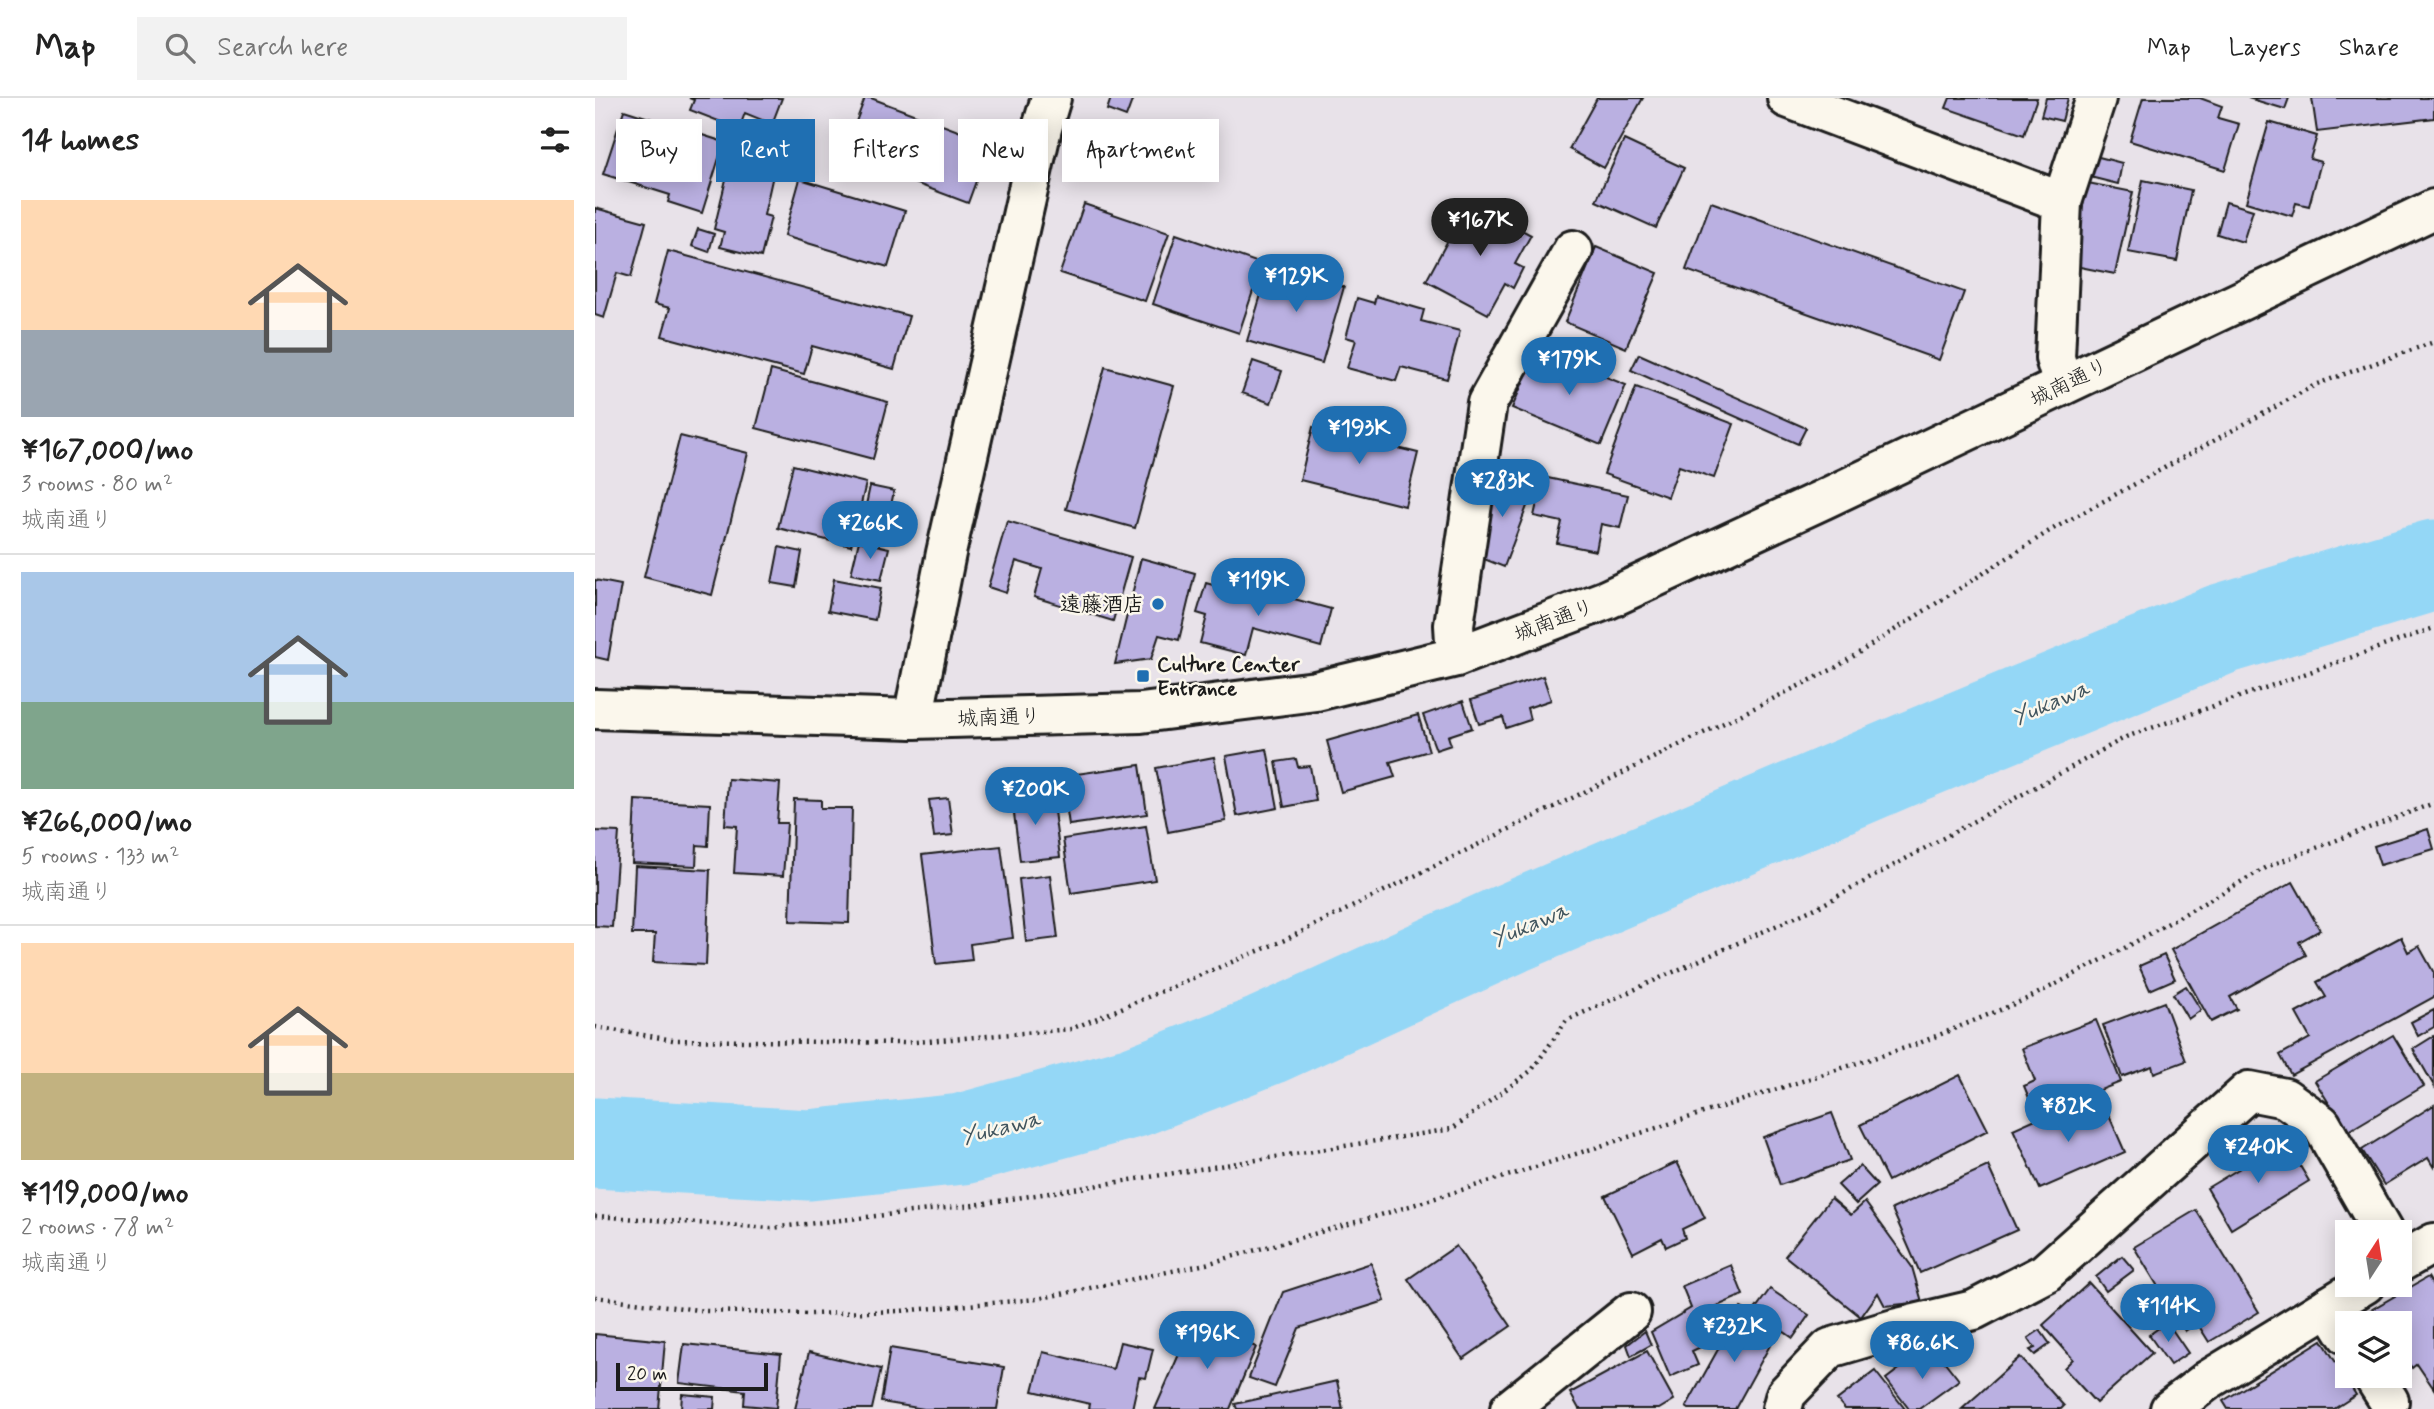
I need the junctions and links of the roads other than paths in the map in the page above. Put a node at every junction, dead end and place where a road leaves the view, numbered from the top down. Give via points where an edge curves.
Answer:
1 (1051, 98) edge
2 (1787, 98) edge
3 (2096, 98) edge
4 (2062, 202) junction
5 (2434, 209) edge
6 (1573, 250) dead end
7 (2063, 385) junction
8 (1455, 657) junction
9 (595, 709) edge
10 (913, 719) junction
11 (2376, 1220) edge
12 (2434, 1243) edge
13 (2412, 1255) edge
14 (1631, 1312) dead end
15 (2335, 1321) edge
16 (1510, 1409) edge
17 (1782, 1409) edge
18 (2170, 1409) edge

1 - 10 street via 946,553
2 - 4 street
3 - 4 street
4 - 7 street via 2055,358
5 - 7 street, 城南通り
6 - 8 street via 1487,403 1454,625
7 - 8 street, 城南通り via 1606,600
8 - 10 street, 城南通り via 1316,691 1141,713
9 - 10 street, 城南通り
11 - 17 street via 2321,1124 2285,1098 2249,1091 2045,1273 1974,1310 1830,1348 1786,1394
12 - 13 street
14 - 16 street
15 - 18 street via 2208,1380

